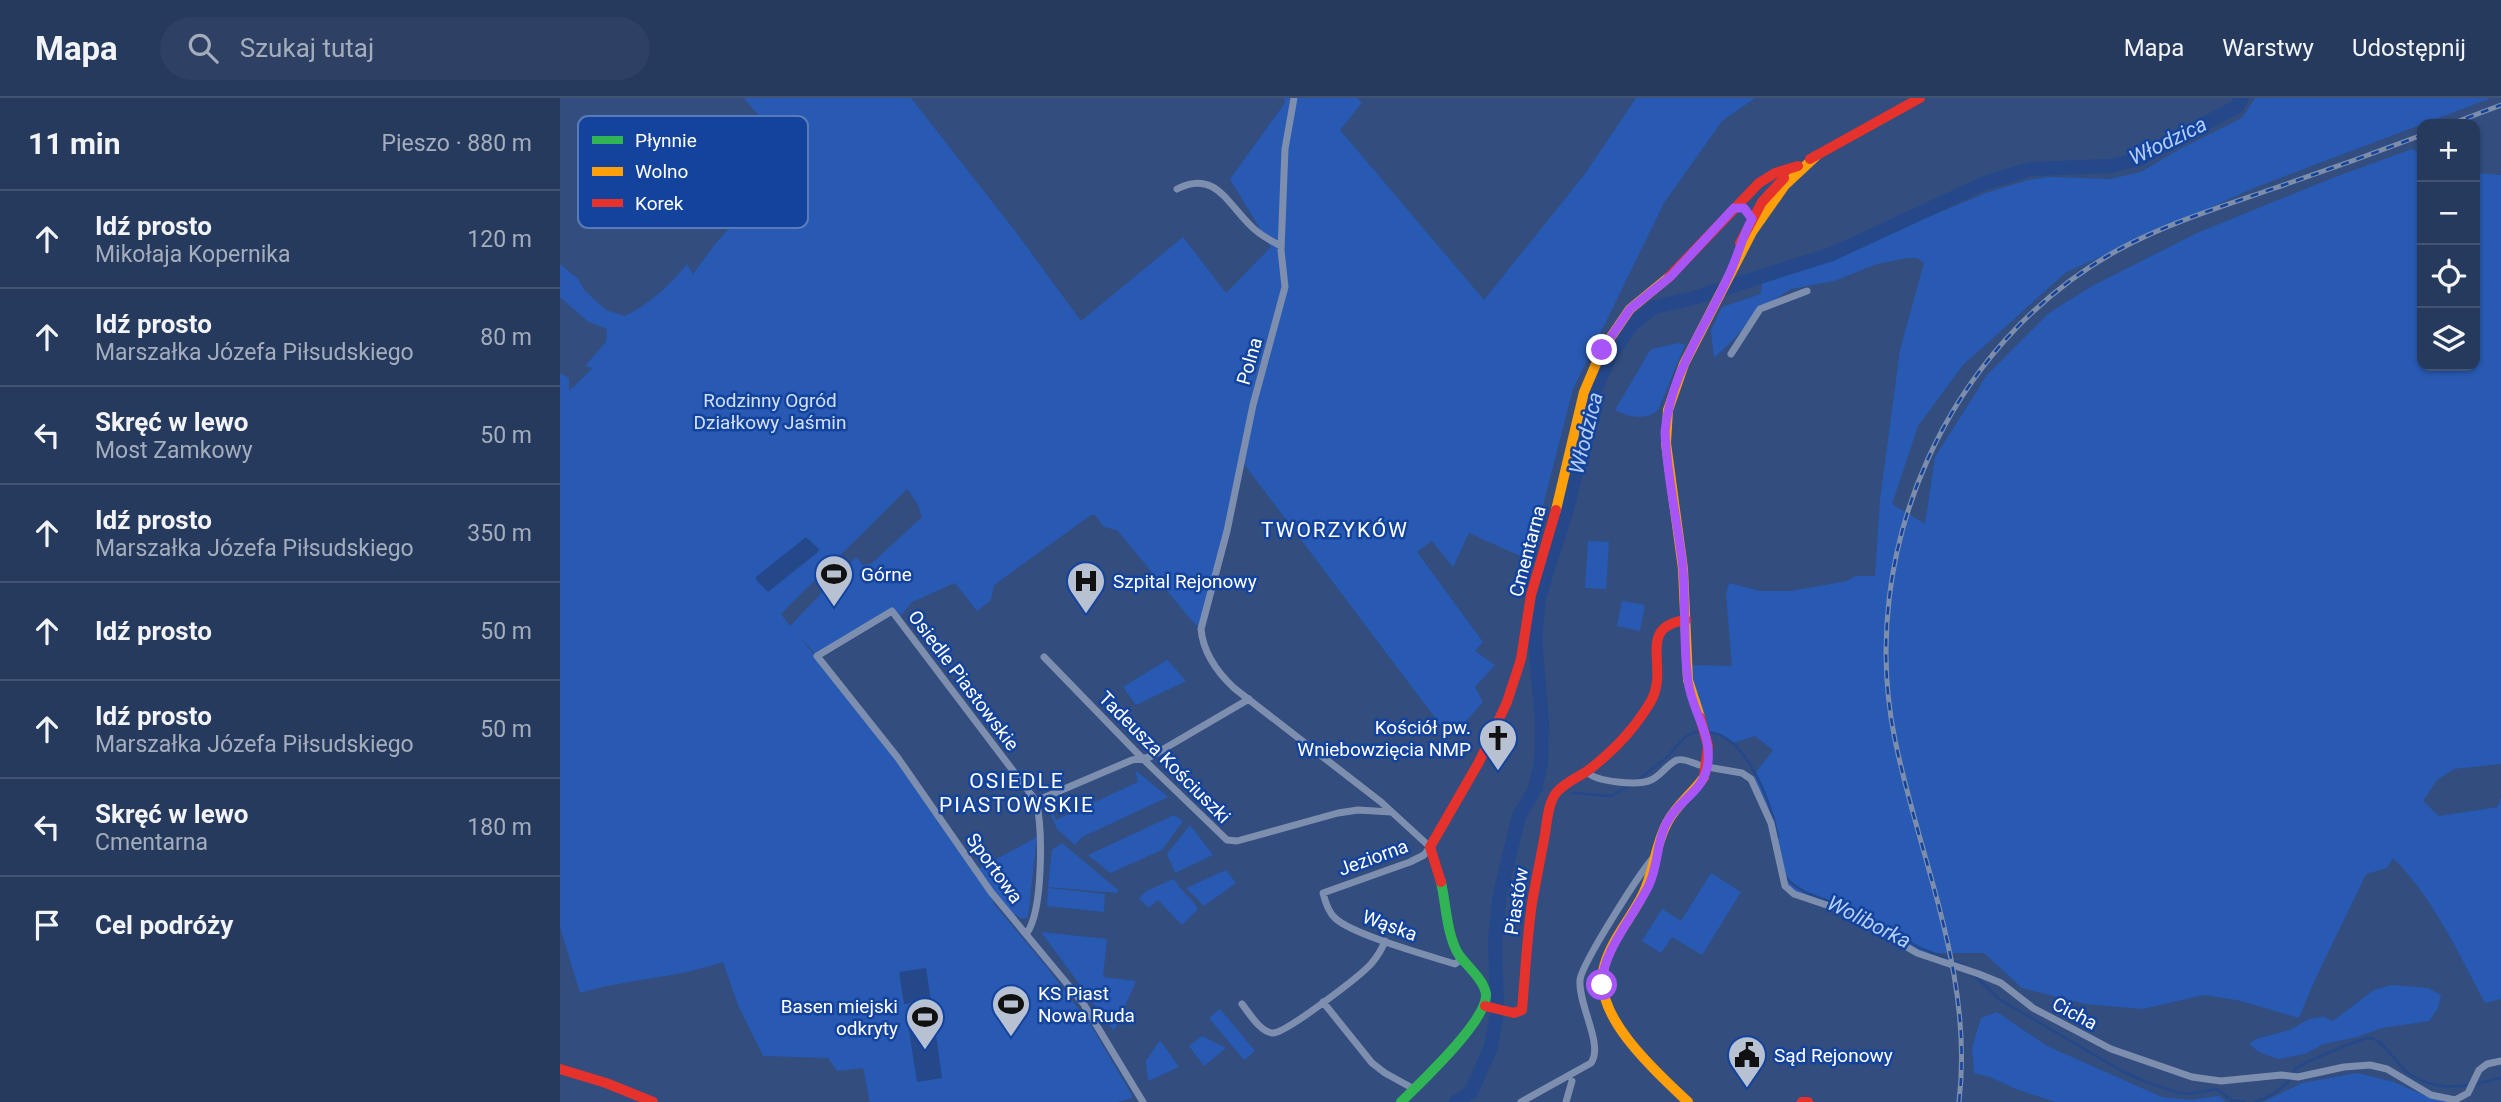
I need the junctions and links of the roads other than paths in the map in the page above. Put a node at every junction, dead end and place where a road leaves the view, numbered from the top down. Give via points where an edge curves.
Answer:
1 (1294, 98) edge
2 (1920, 98) edge
3 (1816, 156) junction
4 (1798, 166) junction
5 (1177, 189) dead end
6 (1734, 208) junction
7 (1752, 219) junction
8 (1281, 246) junction
9 (1742, 250) junction
10 (1733, 267) junction
11 (1807, 291) dead end
12 (1731, 354) dead end
13 (1686, 620) junction
14 (817, 656) joint
15 (1044, 657) dead end
16 (1249, 699) junction
17 (1141, 757) junction
18 (1589, 769) junction
19 (1036, 801) junction
20 (1392, 812) junction
21 (1430, 847) junction
22 (1656, 855) junction
23 (1323, 893) joint
24 (1027, 933) junction
25 (1385, 941) junction
26 (1462, 959) junction
27 (1323, 1002) junction
28 (1242, 1004) dead end
29 (1487, 1007) junction
30 (2501, 1061) edge
31 (560, 1069) edge
32 (1572, 1081) dead end
33 (1414, 1089) junction
34 (653, 1102) edge
35 (1143, 1102) edge
36 (1401, 1102) edge
37 (1521, 1102) edge
38 (1566, 1102) edge
39 (1688, 1102) edge
40 (1802, 1102) edge
41 (1808, 1102) edge

1 - 8 street, Polna via 1285,149
2 - 3 street
3 - 4 street
3 - 9 street via 1771,202
4 - 6 street, Cmentarna via 1768,177
4 - 7 street via 1772,188
5 - 8 street via 1191,182 1209,185 1222,193 1247,223
6 - 7 street via 1744,208
6 - 21 street, Cmentarna via 1671,276 1630,309 1590,374 1507,702
7 - 9 street
7 - 10 street
8 - 16 street, Polna via 1285,287 1201,629 1207,653 1220,672
9 - 10 street
10 - 13 street via 1675,388 1665,432
11 - 12 street via 1760,309
13 - 18 street via 1670,622 1658,631 1656,691 1625,735
13 - 22 street, bridge via 1688,680 1708,741 1708,764 1695,791 1667,821
14 - 19 street, Osiedle Piastowskie via 892,611
14 - 24 street, Sportowa via 904,767 991,892
15 - 17 street, Tadeusza Kościuszki
16 - 17 street via 1150,757
16 - 20 street
17 - 19 street
17 - 20 street, Tadeusza Kościuszki via 1227,840 1338,813
18 - 29 street, Piastów via 1552,798 1532,904 1522,1010 1514,1013
18 - 30 street, Cicha via 1592,778 1603,781 1649,781 1683,759 1742,773 1751,779 1771,823 1785,886 1794,894 1850,913 1917,953 2001,983 2033,1008 2111,1049 2192,1077 2221,1081 2298,1077 2370,1065 2387,1069 2431,1095 2455,1100 2468,1093 2479,1070
19 - 24 street, Osiedle Piastowskie via 1042,850 1034,916
20 - 21 street
21 - 23 street, Jeziorna via 1410,862
21 - 26 street via 1454,945
22 - 37 street via 1583,969 1581,997 1594,1040 1591,1063
22 - 39 street via 1650,882 1611,952 1602,985 1616,1021
23 - 25 street, Wąska via 1336,920
24 - 35 street, Sportowa via 1083,1003
25 - 26 street, Wąska via 1455,964
25 - 27 street via 1370,965
26 - 29 street via 1484,989
27 - 28 street via 1272,1033
27 - 33 street via 1373,1063
29 - 33 street
31 - 34 street
32 - 38 street
33 - 36 street
40 - 41 street

